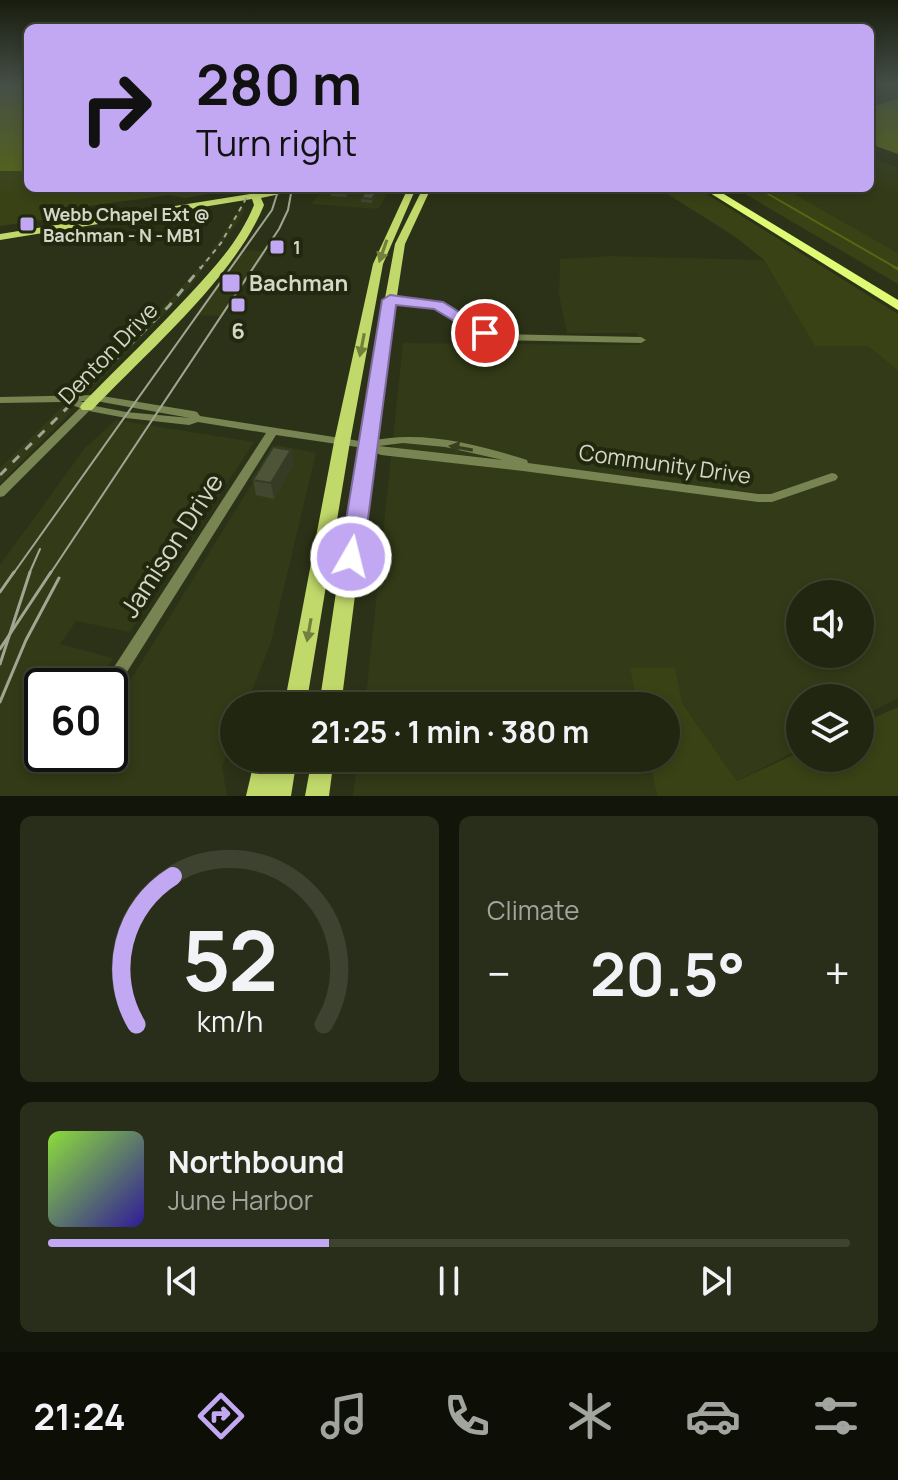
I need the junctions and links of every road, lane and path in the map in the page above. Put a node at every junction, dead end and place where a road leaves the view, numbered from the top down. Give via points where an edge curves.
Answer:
1 (410, 192) edge
2 (425, 192) edge
3 (713, 192) edge
4 (731, 192) edge
5 (248, 193) edge
6 (143, 210) junction
7 (395, 220) junction
8 (410, 221) junction
9 (94, 223) junction
10 (57, 225) junction
11 (0, 234) edge
12 (898, 293) edge
13 (371, 298) junction
14 (390, 300) junction
15 (898, 306) edge
16 (641, 340) dead end
17 (0, 400) edge
18 (91, 402) junction
19 (273, 431) junction
20 (342, 442) junction
21 (366, 445) junction
22 (832, 477) dead end
23 (0, 493) edge
24 (122, 668) edge
25 (298, 692) edge
26 (332, 692) edge
27 (263, 772) edge
28 (283, 772) edge
29 (321, 772) edge
30 (258, 796) edge
31 (279, 796) edge
32 (317, 796) edge

1 - 7 main road
2 - 8 main road
3 - 15 highway
4 - 12 highway
5 - 6 main road
5 - 9 main road
5 - 18 main road, Denton Drive via 255,221 196,294
6 - 9 main road
6 - 10 main road
7 - 8 main road
7 -> 13 main road
8 - 14 main road via 400,244
9 - 10 main road
10 - 11 main road
13 - 14 main road
13 -> 20 main road
14 - 16 street via 437,305 471,327 501,337
14 - 21 main road
17 - 18 street, Community Drive
18 - 19 street, Community Drive via 189,422
18 - 23 street, Denton Drive
19 - 20 street, Community Drive
19 - 24 street, Jamison Drive
20 - 21 street, Community Drive
20 -> 25 main road
21 - 22 street, Community Drive via 758,498
21 - 26 main road
27 - 30 main road
28 - 31 main road
29 - 32 main road

